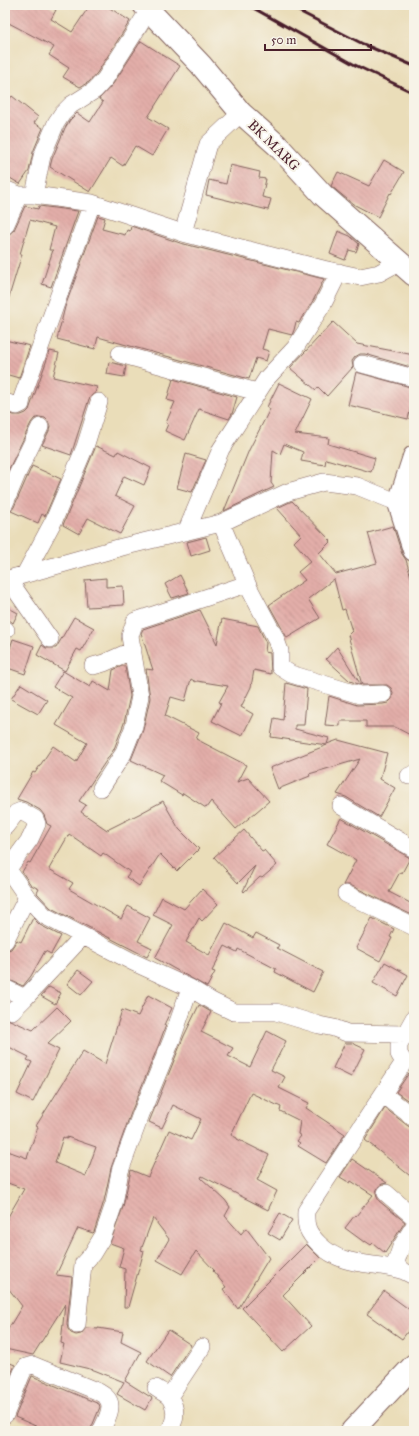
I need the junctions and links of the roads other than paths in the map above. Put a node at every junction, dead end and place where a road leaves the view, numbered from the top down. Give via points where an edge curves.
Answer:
1 (146, 8) edge
2 (241, 113) junction
3 (19, 193) edge
4 (92, 203) junction
5 (5, 226) edge
6 (183, 233) junction
7 (406, 269) edge
8 (340, 272) junction
9 (120, 354) dead end
10 (362, 364) dead end
11 (414, 378) edge
12 (257, 392) junction
13 (5, 402) edge
14 (99, 402) dead end
15 (40, 427) dead end
16 (414, 457) edge
17 (407, 500) edge
18 (5, 503) edge
19 (221, 523) junction
20 (186, 532) junction
21 (414, 550) edge
22 (25, 574) junction
23 (7, 580) edge
24 (247, 584) junction
25 (50, 639) dead end
26 (133, 650) junction
27 (93, 666) dead end
28 (383, 694) dead end
29 (101, 788) dead end
30 (341, 806) dead end
31 (5, 827) edge
32 (414, 849) edge
33 (6, 867) edge
34 (346, 894) dead end
35 (28, 897) junction
36 (414, 927) edge
37 (83, 936) junction
38 (5, 941) edge
39 (5, 988) edge
40 (190, 988) junction
41 (24, 998) junction
42 (12, 1011) dead end
43 (414, 1018) edge
44 (405, 1034) junction
45 (383, 1094) junction
46 (414, 1118) edge
47 (386, 1193) dead end
48 (414, 1217) edge
49 (414, 1226) edge
50 (407, 1273) edge
51 (76, 1325) dead end
52 (202, 1347) dead end
53 (414, 1365) edge
54 (5, 1415) edge
55 (101, 1431) edge
56 (169, 1431) edge
57 (352, 1431) edge

1 - 2 street, BK MARG via 201,65
1 - 3 street via 105,79 95,90 62,114 42,156
2 - 6 street via 208,144
2 - 7 street, BK MARG via 277,145 323,195
3 - 4 street
3 - 5 street
4 - 6 street
4 - 13 street via 21,404 17,406
6 - 8 street
7 - 8 street via 360,276
8 - 12 street via 295,348 266,378
9 - 12 street
10 - 11 street
12 - 20 street via 221,448
14 - 22 street via 79,462 54,520
15 - 18 street
16 - 17 street
17 - 19 street via 357,486 324,482 288,492
17 - 21 street
19 - 20 street
19 - 24 street
20 - 22 street
22 - 23 street
23 - 25 street
24 - 26 street via 135,621 130,636
24 - 28 street via 275,637 280,651 280,666 290,674 360,695
26 - 27 street
26 - 29 street via 140,696 134,726 123,754
30 - 32 street
31 - 33 street via 16,813 21,811 35,819 37,824 30,839
33 - 35 street
34 - 36 street
35 - 37 street via 46,916
35 - 38 street
37 - 40 street
37 - 41 street
39 - 41 street
40 - 44 street via 234,1012 276,1012 347,1033
40 - 51 street via 120,1171 114,1204 103,1236 83,1264
41 - 42 street
43 - 44 street
44 - 45 street via 399,1054 404,1062
45 - 46 street
45 - 50 street via 306,1211 306,1220 309,1234 327,1251 340,1258
47 - 48 street
49 - 50 street via 401,1247 396,1262
52 - 56 street via 163,1392 176,1413
53 - 57 street
54 - 55 street via 22,1373 26,1367 33,1365 99,1392 107,1398 110,1410

